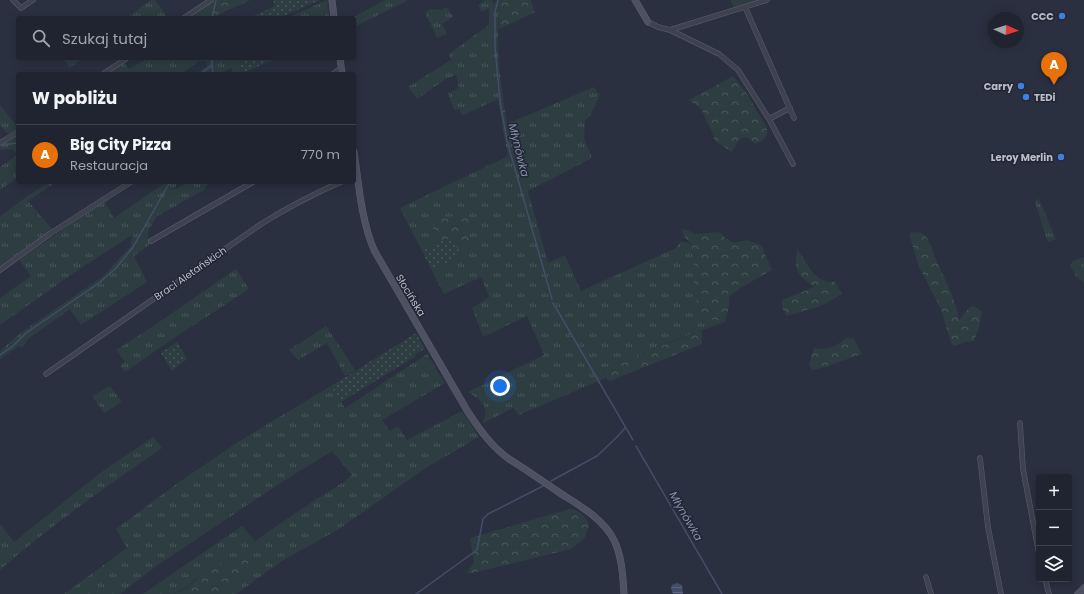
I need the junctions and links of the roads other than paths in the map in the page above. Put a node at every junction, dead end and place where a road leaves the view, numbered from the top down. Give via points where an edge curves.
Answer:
1 (13, 0) edge
2 (32, 0) edge
3 (211, 0) edge
4 (332, 0) edge
5 (635, 0) edge
6 (767, 0) edge
7 (745, 7) junction
8 (187, 16) edge
9 (334, 16) edge
10 (648, 22) joint
11 (670, 30) junction
12 (124, 60) edge
13 (340, 60) edge
14 (342, 71) edge
15 (106, 72) edge
16 (790, 108) junction
17 (794, 118) dead end
18 (769, 119) junction
19 (16, 133) edge
20 (0, 143) edge
21 (793, 164) dead end
22 (356, 176) edge
23 (128, 184) edge
24 (250, 184) edge
25 (336, 184) edge
26 (151, 241) dead end
27 (0, 270) edge
28 (46, 374) dead end
29 (1020, 423) dead end
30 (980, 458) dead end
31 (1038, 546) edge
32 (926, 577) dead end
33 (1046, 582) edge
34 (1084, 588) edge
35 (624, 594) edge
36 (931, 594) edge
37 (1001, 594) edge
38 (1049, 594) edge
39 (1078, 594) edge

1 - 2 street via 21,8
3 - 8 street
4 - 9 street
5 - 10 street
6 - 7 street
7 - 11 street
7 - 16 street
10 - 11 street
11 - 18 street via 719,54 735,67
12 - 15 street
13 - 14 street
16 - 17 street
16 - 18 street
18 - 21 street
19 - 20 street
22 - 35 street, Słocińska via 368,236 374,250 468,412 484,436 499,452 602,523 618,550
23 - 27 street
24 - 26 street
25 - 28 street, Braci Aletańskich via 293,204 261,224
29 - 31 street via 1024,470
30 - 37 street via 988,527
32 - 36 street
33 - 38 street
34 - 39 street

